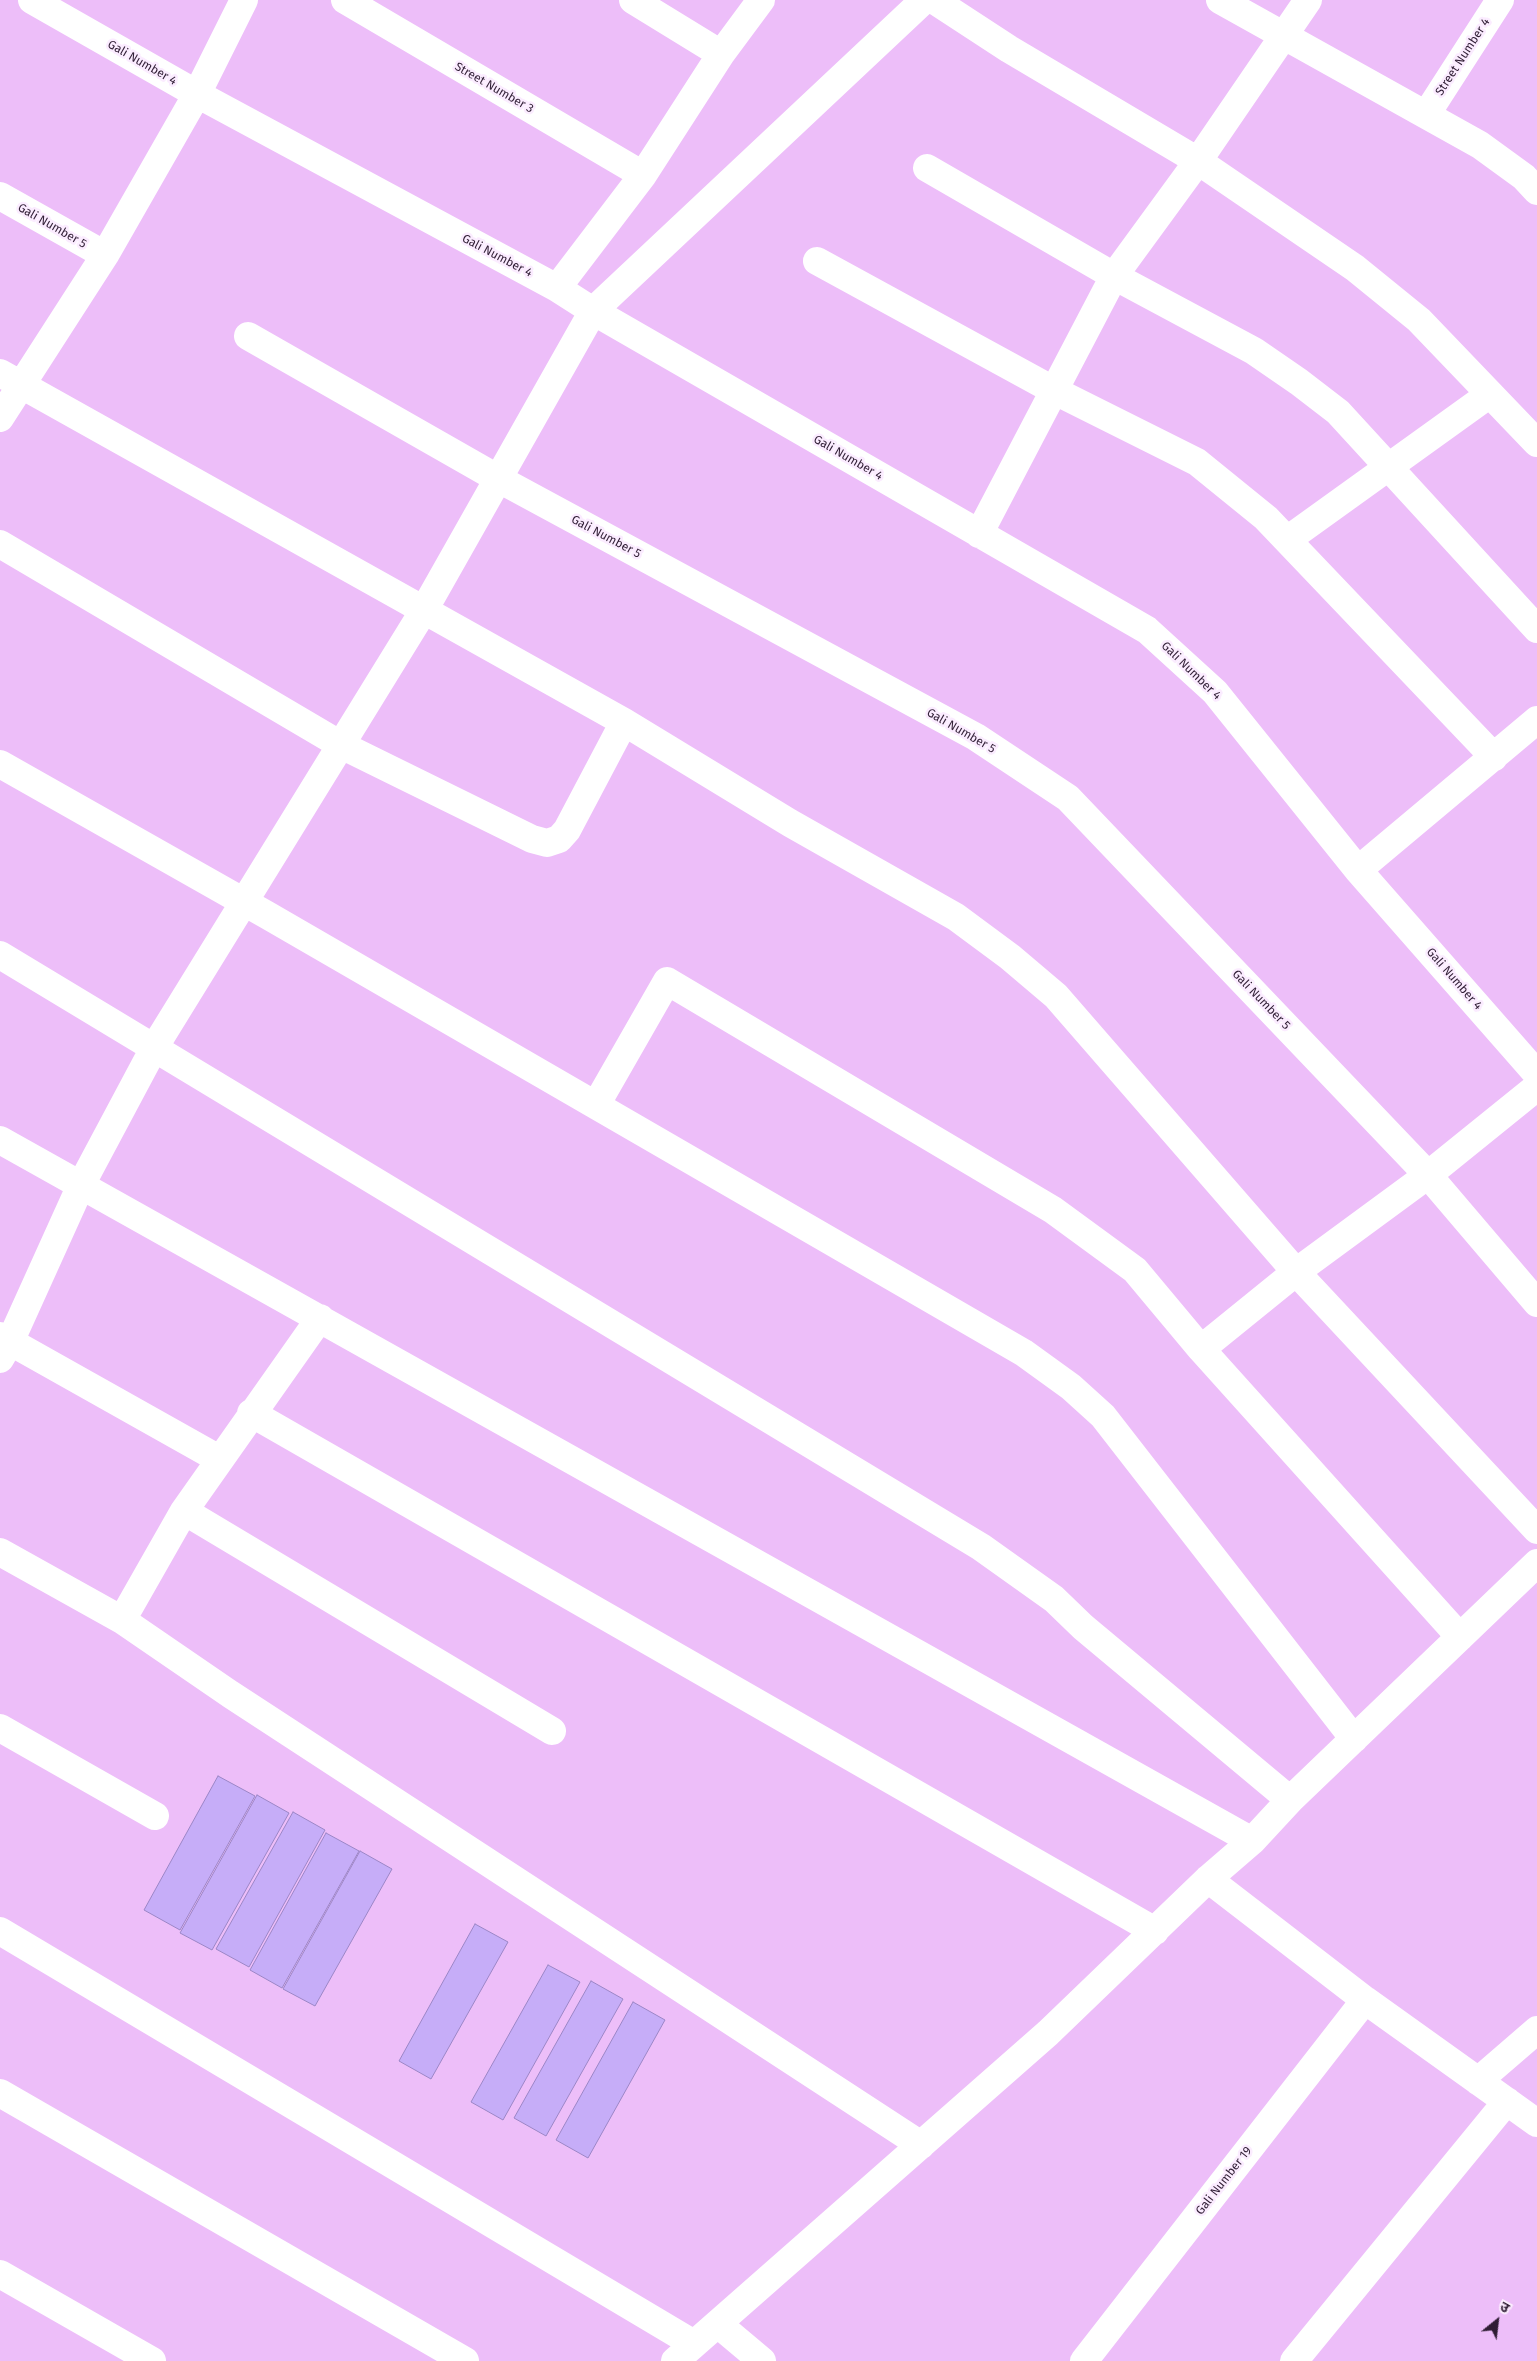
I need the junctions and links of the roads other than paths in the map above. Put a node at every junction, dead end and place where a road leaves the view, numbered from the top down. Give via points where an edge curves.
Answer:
1 (32, 0) edge
2 (244, 0) edge
3 (345, 0) edge
4 (633, 0) edge
5 (761, 0) edge
6 (924, 0) edge
7 (934, 0) edge
8 (1220, 0) edge
9 (1308, 0) edge
10 (1500, 0) edge
11 (1283, 34) junction
12 (721, 54) junction
13 (198, 94) junction
14 (1426, 115) junction
15 (1198, 161) junction
16 (926, 168) dead end
17 (643, 175) junction
18 (1537, 191) edge
19 (0, 196) edge
20 (105, 255) junction
21 (817, 261) dead end
22 (1114, 276) junction
23 (557, 288) junction
24 (593, 311) junction
25 (248, 336) dead end
26 (11, 379) edge
27 (1055, 392) junction
28 (1490, 394) junction
29 (0, 418) edge
30 (1537, 444) edge
31 (1388, 466) junction
32 (497, 478) junction
33 (979, 534) junction
34 (1287, 540) junction
35 (0, 544) edge
36 (424, 610) junction
37 (1537, 629) edge
38 (1537, 720) edge
39 (624, 722) junction
40 (341, 745) junction
41 (1494, 757) junction
42 (0, 764) edge
43 (1358, 870) junction
44 (243, 902) junction
45 (0, 955) edge
46 (154, 1048) junction
47 (1537, 1074) edge
48 (1537, 1087) edge
49 (596, 1105) junction
50 (0, 1140) edge
51 (1428, 1175) junction
52 (82, 1185) junction
53 (1296, 1272) junction
54 (1537, 1303) edge
55 (320, 1318) junction
56 (3, 1346) edge
57 (1200, 1349) junction
58 (251, 1413) junction
59 (219, 1459) junction
60 (184, 1511) junction
61 (1537, 1530) edge
62 (0, 1552) edge
63 (1537, 1562) edge
64 (122, 1620) junction
65 (1460, 1637) junction
66 (0, 1728) edge
67 (552, 1731) dead end
68 (1354, 1739) junction
69 (1290, 1800) junction
70 (155, 1816) dead end
71 (1252, 1841) junction
72 (1208, 1879) junction
73 (1154, 1931) junction
74 (3, 1940) edge
75 (1365, 2000) junction
76 (1537, 2030) edge
77 (1478, 2081) junction
78 (0, 2093) edge
79 (1507, 2101) junction
80 (1537, 2123) edge
81 (921, 2145) junction
82 (0, 2274) edge
83 (718, 2324) junction
84 (685, 2353) edge
85 (152, 2361) edge
86 (465, 2361) edge
87 (762, 2361) edge
88 (1084, 2361) edge
89 (1294, 2361) edge

1 - 13 street, Gali Number 4
2 - 13 street
3 - 17 street, Street Number 3
4 - 12 street
5 - 12 street
6 - 24 street
7 - 15 street via 1009,49
8 - 11 street
9 - 11 street
10 - 14 street, Street Number 4
11 - 14 street
11 - 15 street
12 - 17 street
13 - 20 street
13 - 23 street, Gali Number 4
14 - 18 street via 1480,145 1524,177
15 - 22 street
15 - 28 street via 1391,296 1419,320
16 - 22 street
17 - 23 street
19 - 20 street, Gali Number 5
20 - 26 street
21 - 27 street
22 - 27 street
22 - 31 street via 1254,351 1300,382 1338,412
23 - 24 street, Gali Number 4
24 - 32 street
24 - 33 street, Gali Number 4
25 - 32 street, Gali Number 5
26 - 29 street
26 - 36 street
27 - 33 street
27 - 34 street via 1197,462 1235,491
28 - 30 street
28 - 31 street
31 - 34 street
31 - 37 street
32 - 36 street
32 - 51 street, Gali Number 5 via 976,737 1068,798
33 - 43 street, Gali Number 4 via 1147,630 1215,692
34 - 41 street
35 - 40 street
36 - 39 street
36 - 40 street
38 - 41 street
39 - 40 street via 567,830 559,839 547,843 532,839
39 - 53 street via 790,823 956,917 1010,957 1056,996
40 - 44 street
41 - 43 street
42 - 44 street
43 - 47 street, Gali Number 4
44 - 46 street
44 - 49 street
45 - 46 street
46 - 52 street
46 - 69 street via 981,1547 1054,1599
48 - 51 street
49 - 57 street via 667,981 1061,1216 1135,1270
49 - 68 street via 1024,1352 1071,1387 1103,1416 1125,1442
50 - 52 street
51 - 53 street
51 - 54 street, Gali Number 5
52 - 55 street
52 - 56 street
53 - 57 street
53 - 61 street
55 - 58 street
55 - 71 street
56 - 59 street
57 - 65 street
58 - 59 street
58 - 73 street
59 - 60 street
60 - 64 street
60 - 67 street
62 - 64 street
63 - 65 street
64 - 81 street via 238,1700
65 - 68 street
66 - 70 street
68 - 69 street
69 - 71 street
71 - 72 street
72 - 73 street
72 - 75 street
73 - 81 street via 1048,2033
74 - 84 street
75 - 77 street
75 - 88 street, Gali Number 19
76 - 77 street
77 - 79 street
78 - 86 street
79 - 80 street
79 - 89 street
81 - 83 street
82 - 85 street
83 - 84 street
83 - 87 street

